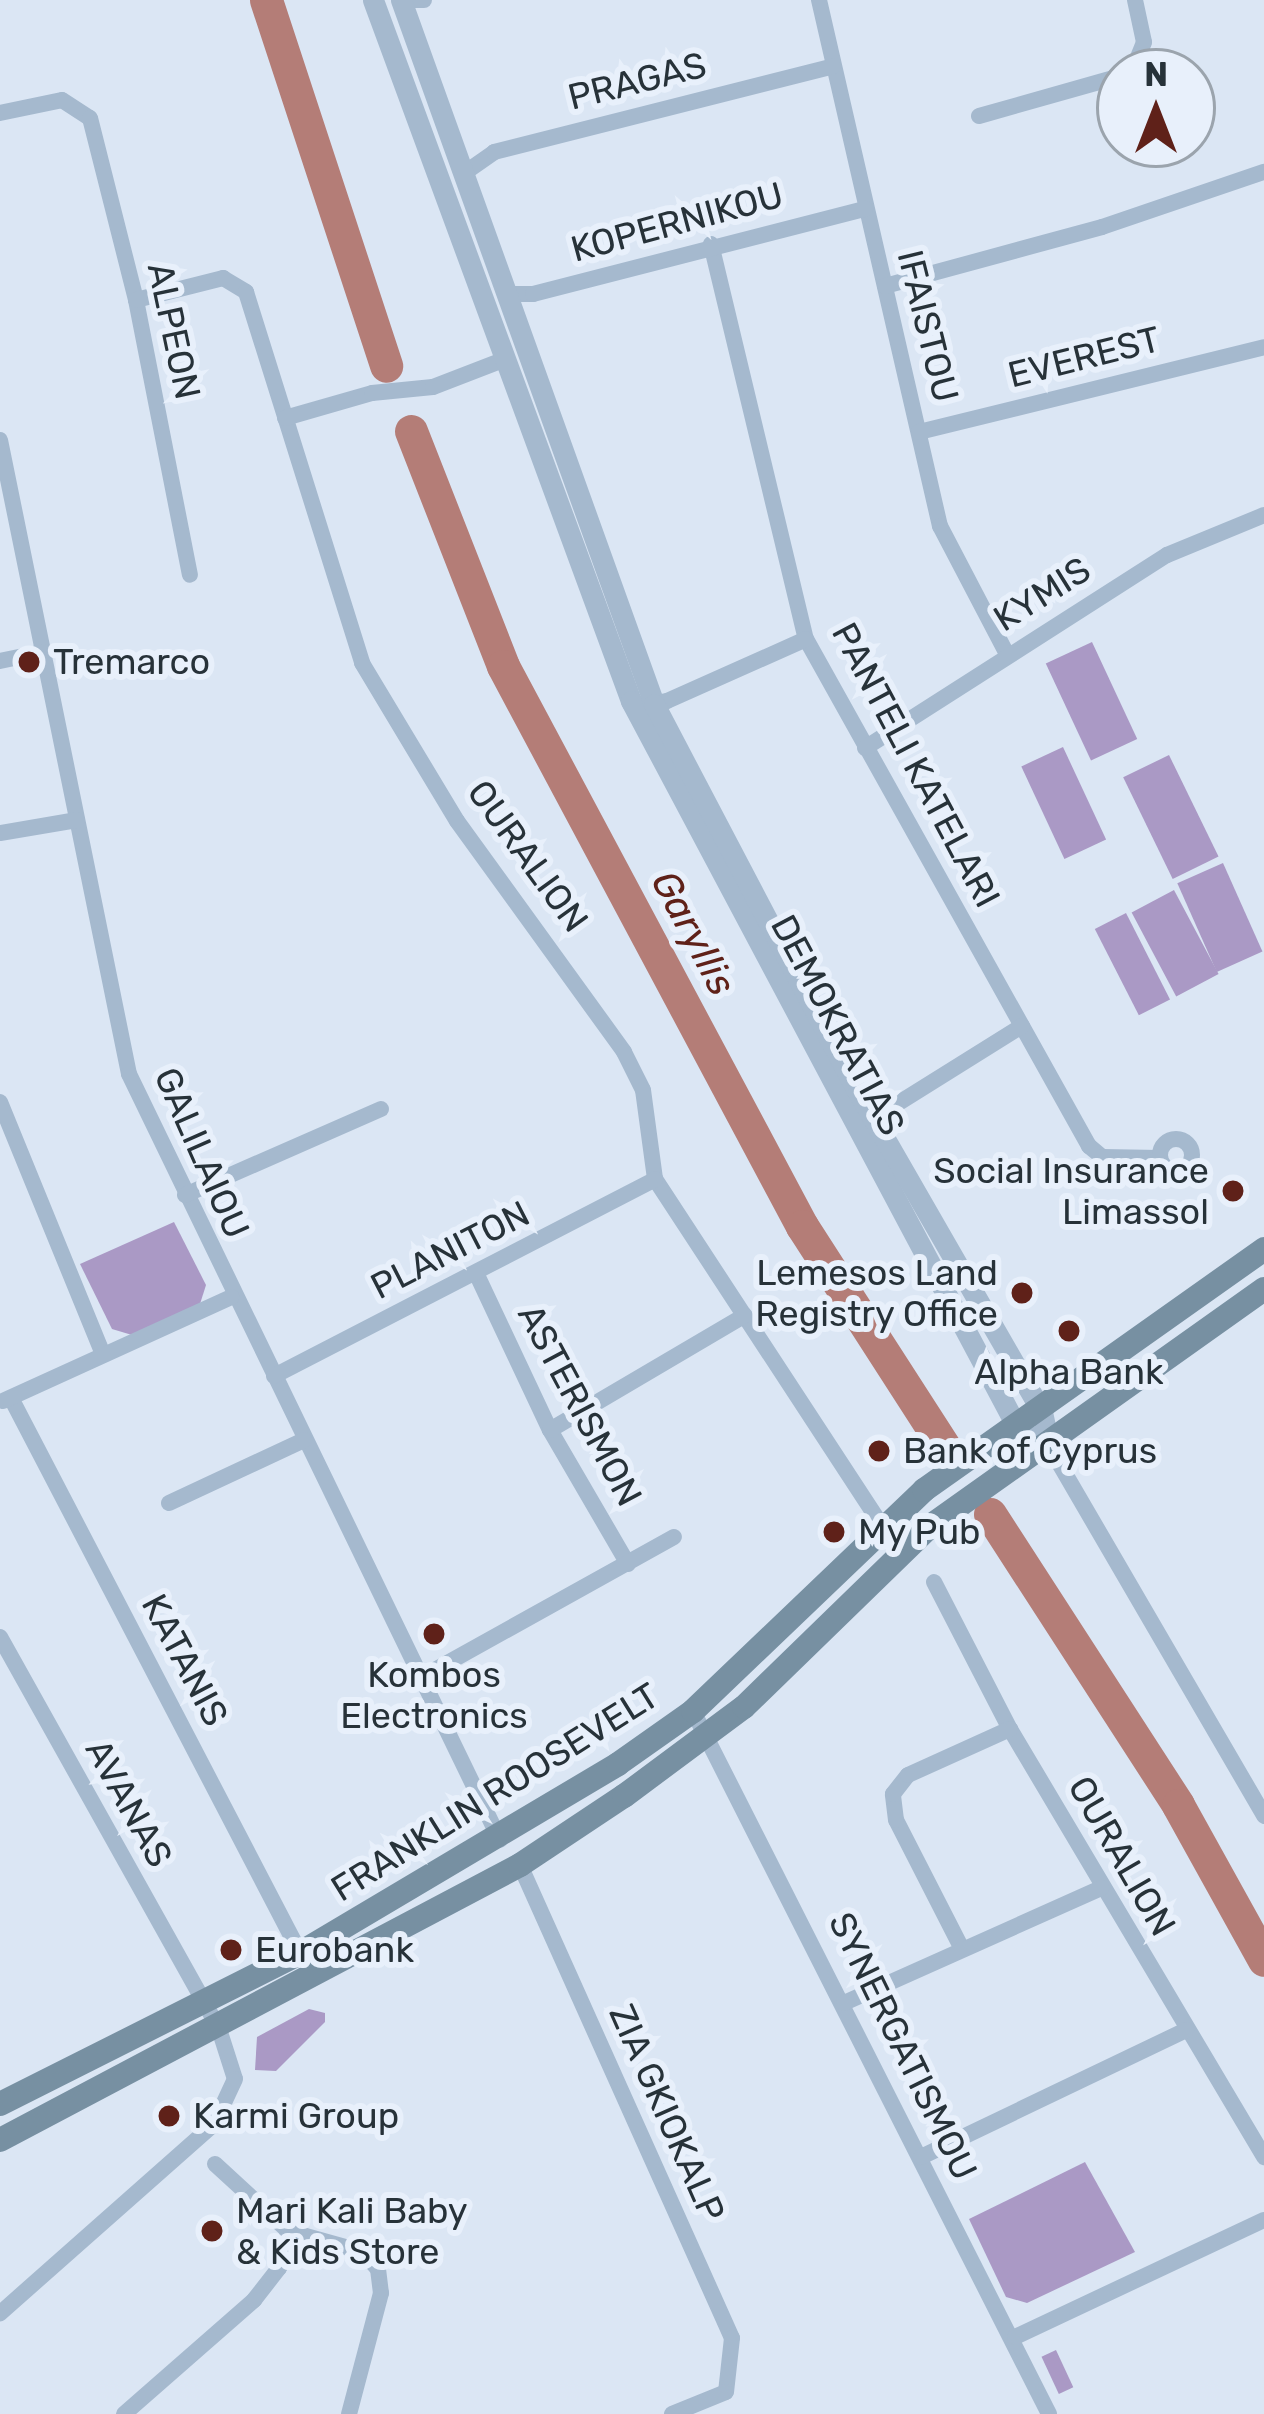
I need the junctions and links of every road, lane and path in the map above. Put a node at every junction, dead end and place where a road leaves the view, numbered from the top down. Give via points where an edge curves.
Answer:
1 (373, 0) edge
2 (401, 0) edge
3 (413, 0) edge
4 (424, 0) edge
5 (818, 0) edge
6 (1135, 0) edge
7 (1141, 48) edge
8 (833, 66) junction
9 (1096, 83) edge
10 (0, 113) edge
11 (979, 116) dead end
12 (1264, 172) edge
13 (463, 174) junction
14 (865, 209) junction
15 (711, 244) junction
16 (885, 286) junction
17 (506, 294) junction
18 (136, 301) junction
19 (1264, 347) edge
20 (502, 360) junction
21 (285, 418) junction
22 (919, 432) junction
23 (0, 440) edge
24 (5, 493) edge
25 (1264, 515) edge
26 (190, 575) dead end
27 (806, 640) junction
28 (43, 652) junction
29 (1006, 654) junction
30 (0, 661) edge
31 (643, 702) junction
32 (865, 748) junction
33 (77, 820) junction
34 (0, 833) edge
35 (1022, 1027) junction
36 (0, 1102) edge
37 (381, 1109) dead end
38 (866, 1127) junction
39 (1160, 1158) dead end
40 (655, 1179) junction
41 (185, 1195) junction
42 (1264, 1249) edge
43 (477, 1275) junction
44 (1264, 1289) edge
45 (231, 1297) junction
46 (745, 1315) junction
47 (103, 1354) junction
48 (274, 1376) junction
49 (5, 1400) edge
50 (1042, 1412) junction
51 (1018, 1429) junction
52 (550, 1430) junction
53 (304, 1440) junction
54 (1049, 1446) junction
55 (170, 1503) dead end
56 (880, 1525) junction
57 (674, 1537) dead end
58 (628, 1564) junction
59 (934, 1582) dead end
60 (0, 1637) edge
61 (424, 1676) junction
62 (693, 1711) junction
63 (1010, 1729) junction
64 (711, 1737) junction
65 (1264, 1816) edge
66 (500, 1840) junction
67 (520, 1864) junction
68 (1101, 1888) junction
69 (960, 1945) junction
70 (301, 1953) junction
71 (201, 2001) junction
72 (844, 2003) junction
73 (219, 2029) junction
74 (1186, 2030) junction
75 (0, 2104) edge
76 (0, 2140) edge
77 (920, 2157) junction
78 (1264, 2157) edge
79 (215, 2164) dead end
80 (1264, 2220) edge
81 (288, 2231) junction
82 (0, 2313) edge
83 (1015, 2337) junction
84 (726, 2392) junction
85 (124, 2414) edge
86 (349, 2414) edge
87 (672, 2414) edge
88 (693, 2414) edge
89 (1049, 2414) edge

1 - 20 street, DEMOKRATIAS
2 - 13 street, DEMOKRATIAS
3 - 4 street
5 - 8 street, IFAISTOU
6 - 7 street
8 - 13 street, PRAGAS via 494,152
8 - 14 street, IFAISTOU
9 - 11 street
10 - 18 street, ALPEON via 62,100 90,118
12 - 16 street via 1102,227
13 - 17 street, DEMOKRATIAS
14 - 15 street, KOPERNIKOU
14 - 16 street, IFAISTOU
15 - 17 street, KOPERNIKOU via 533,294
15 - 27 street, PANTELI KATELARI
16 - 22 street, IFAISTOU
17 - 31 street, DEMOKRATIAS
18 - 21 street, OURALION via 236,279
18 - 26 street, ALPEON
19 - 22 street, EVEREST
20 - 21 street via 433,387 372,393
20 - 31 street, DEMOKRATIAS
21 - 40 street, OURALION via 362,663 457,820 624,1052 643,1090
22 - 29 street, IFAISTOU via 946,544
23 - 24 street, GALILAIOU
24 - 28 street, GALILAIOU
25 - 29 street, KYMIS via 1185,545
27 - 31 street
27 - 32 street, PANTELI KATELARI
28 - 30 street
28 - 33 street, GALILAIOU
29 - 32 street, KYMIS
31 - 38 street, DEMOKRATIAS
32 - 35 street, PANTELI KATELARI
33 - 34 street
33 - 41 street, GALILAIOU via 128,1075
35 - 38 street
35 - 39 street, PANTELI KATELARI via 1095,1154
36 - 47 street
37 - 41 street
38 - 50 street, DEMOKRATIAS
38 - 51 street, DEMOKRATIAS
40 - 43 street, PLANITON
40 - 46 street, OURALION
41 - 45 street, GALILAIOU
42 - 50 main road, FRANKLIN ROOSEVELT
43 - 48 street, PLANITON
43 - 52 street, ASTERISMON
44 - 54 main road, FRANKLIN ROOSEVELT
45 - 47 street
45 - 48 street, GALILAIOU
46 - 52 street
46 - 56 street, OURALION
47 - 49 street
48 - 53 street, GALILAIOU
49 - 70 street, KATANIS
50 - 51 main road, FRANKLIN ROOSEVELT
50 - 54 street, DEMOKRATIAS
51 - 54 street
51 - 56 main road, FRANKLIN ROOSEVELT
52 - 58 street, ASTERISMON
53 - 55 street
53 - 61 street, GALILAIOU
54 - 64 main road, FRANKLIN ROOSEVELT via 929,1527
54 - 65 street
56 - 62 main road, FRANKLIN ROOSEVELT
57 - 58 street
58 - 61 street
59 - 63 street, OURALION
60 - 71 street, AVANAS
61 - 66 street, GALILAIOU
62 - 64 street, SYNERGATISMOU
62 - 66 main road, FRANKLIN ROOSEVELT
63 - 68 street, OURALION
63 - 69 street via 908,1775 893,1794 896,1820
64 - 67 main road, FRANKLIN ROOSEVELT
64 - 72 street, SYNERGATISMOU
66 - 70 main road, FRANKLIN ROOSEVELT
67 - 73 main road, FRANKLIN ROOSEVELT
67 - 84 street, ZIA GKIOKALP via 732,2338
68 - 69 street
68 - 74 street, OURALION
69 - 72 street
70 - 71 main road, FRANKLIN ROOSEVELT
71 - 73 street, AVANAS
71 - 75 main road, FRANKLIN ROOSEVELT
72 - 77 street, SYNERGATISMOU
73 - 76 main road, FRANKLIN ROOSEVELT
73 - 82 street via 235,2079 214,2124
74 - 77 street
74 - 78 street, OURALION
77 - 83 street, SYNERGATISMOU
79 - 81 street
80 - 83 street
81 - 85 street via 280,2268 254,2300
81 - 86 street via 363,2252 378,2269 381,2293
83 - 89 street, SYNERGATISMOU
84 - 87 street
84 - 88 street

